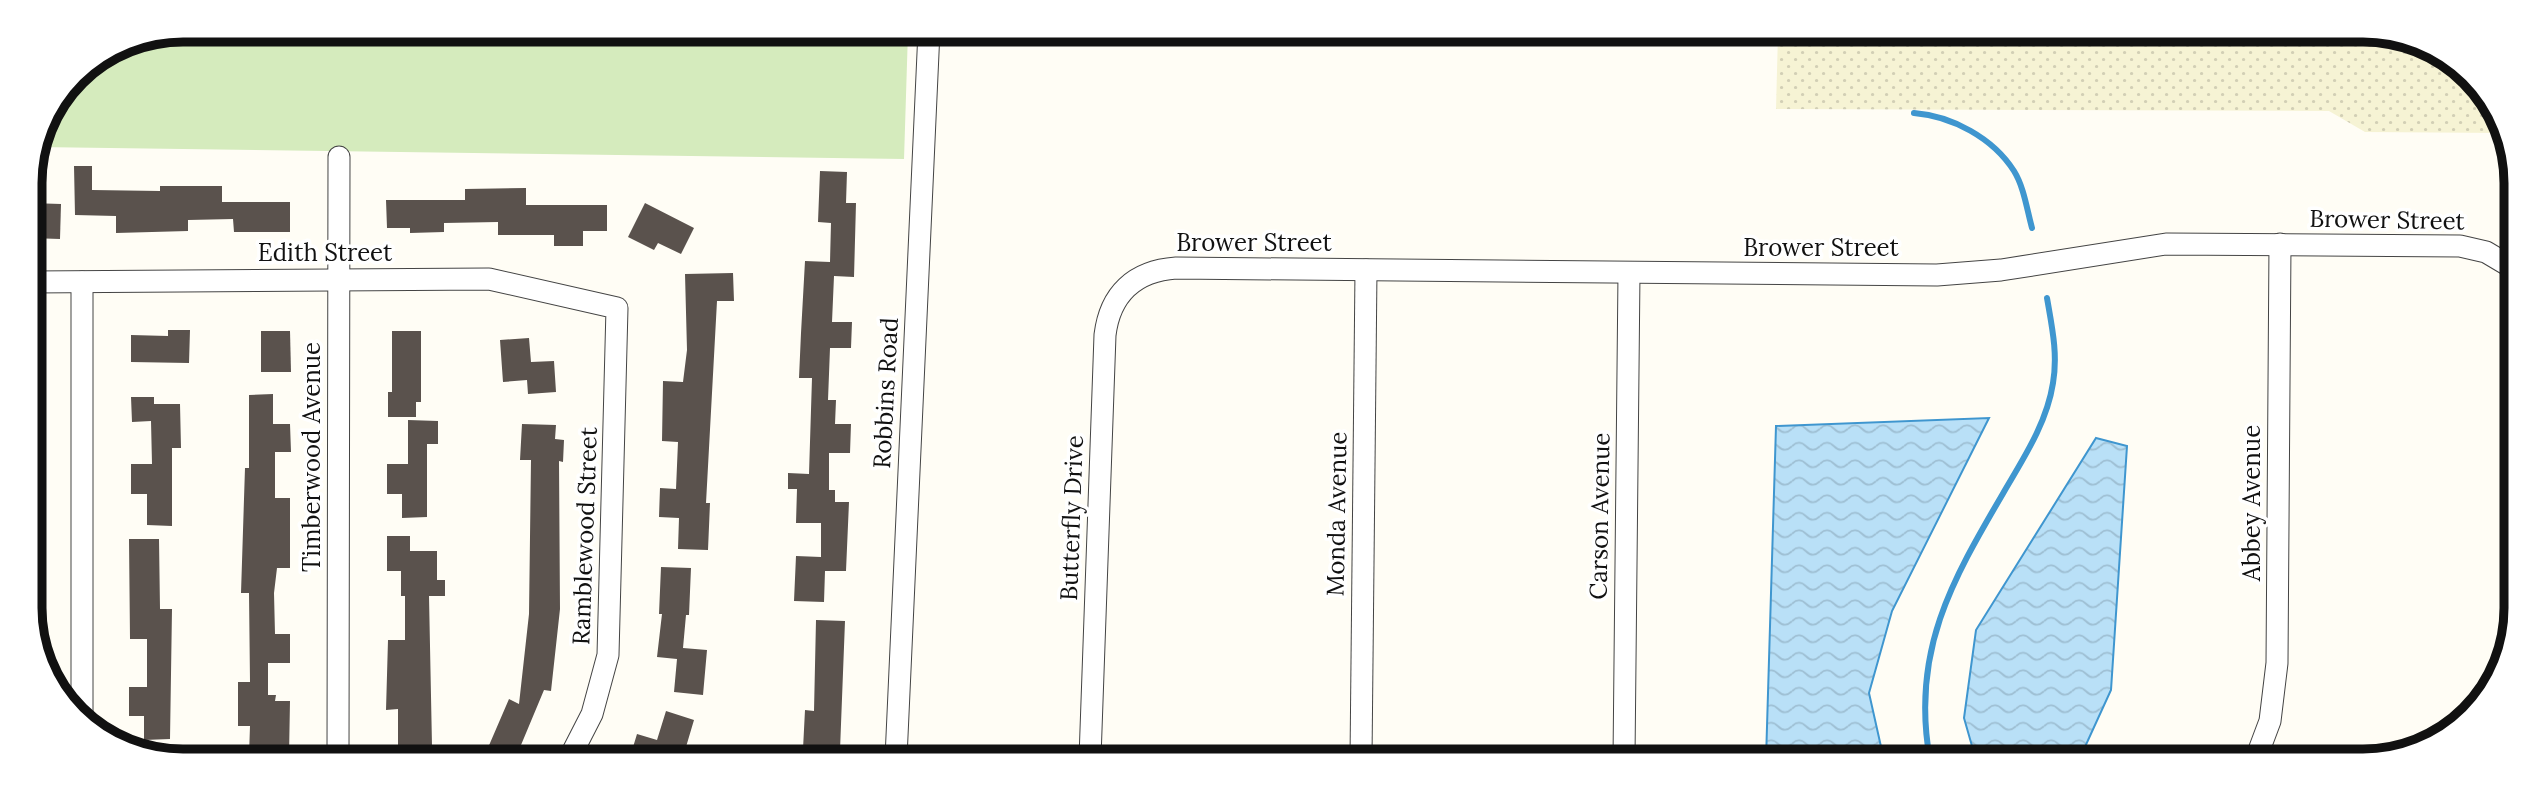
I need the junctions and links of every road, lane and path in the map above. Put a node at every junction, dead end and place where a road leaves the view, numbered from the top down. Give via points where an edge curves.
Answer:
1 (929, 42) edge
2 (339, 157) dead end
3 (2280, 244) junction
4 (2504, 263) edge
5 (1366, 270) junction
6 (1629, 273) junction
7 (338, 278) junction
8 (42, 282) edge
9 (82, 282) junction
10 (1126, 286) joint
11 (617, 308) joint
12 (82, 707) edge
13 (338, 749) edge
14 (574, 749) edge
15 (896, 749) edge
16 (1090, 749) edge
17 (1361, 749) edge
18 (1624, 749) edge
19 (2260, 749) edge

1 - 15 street, Robbins Road
2 - 7 street, Timberwood Avenue
3 - 4 street, Brower Street via 2460,246 2486,252
3 - 6 street, Brower Street via 2157,245 1969,274
3 - 19 street, Abbey Avenue via 2277,663 2270,722
5 - 6 street, Brower Street
5 - 10 street, Brower Street via 1176,268 1148,272
5 - 17 street, Monda Avenue
6 - 18 street, Carson Avenue
7 - 9 street, Edith Street
7 - 11 street, Edith Street via 489,279
7 - 13 street, Timberwood Avenue
8 - 9 street, Edith Street
9 - 12 street
10 - 16 street, Butterfly Drive via 1111,307 1105,335
11 - 14 street, Ramblewood Street via 608,655 592,714

